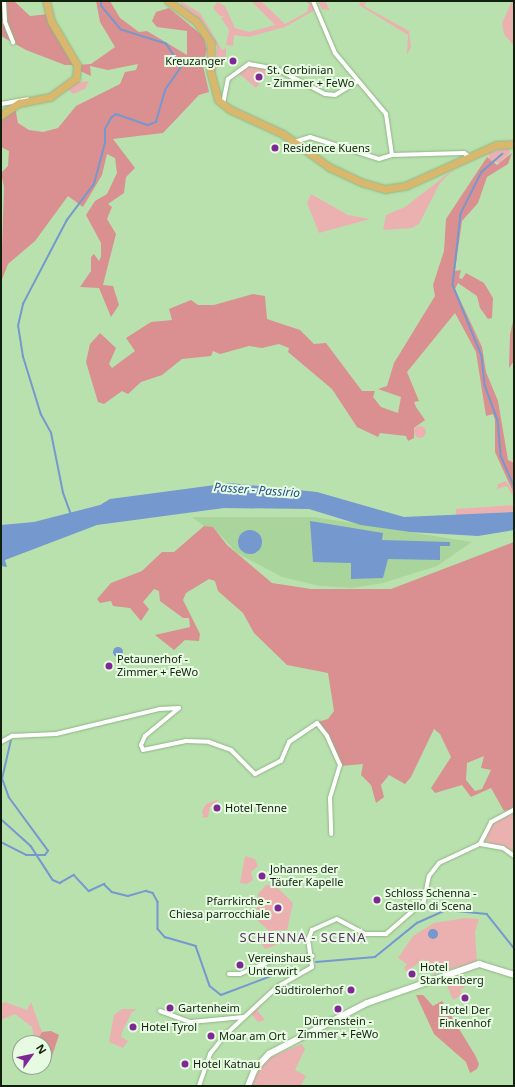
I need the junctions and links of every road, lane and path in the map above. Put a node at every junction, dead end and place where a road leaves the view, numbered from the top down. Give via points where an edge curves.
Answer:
1 (4, 1) edge
2 (46, 1) edge
3 (168, 1) edge
4 (313, 1) edge
5 (13, 42) dead end
6 (357, 82) junction
7 (35, 100) junction
8 (1, 104) edge
9 (223, 104) junction
10 (1, 115) edge
11 (294, 142) junction
12 (514, 144) edge
13 (392, 155) junction
14 (470, 157) junction
15 (1, 742) edge
16 (514, 810) edge
17 (331, 834) dead end
18 (480, 844) junction
19 (514, 856) edge
20 (313, 958) junction
21 (229, 974) dead end
22 (514, 975) edge
23 (160, 1011) dead end
24 (244, 1017) junction
25 (198, 1086) edge
26 (248, 1086) edge

1 - 5 street via 5,22
2 - 7 main road via 51,21 78,70 68,86 50,97
3 - 9 main road via 196,21 211,43 213,87
4 - 6 street via 330,45
6 - 9 street via 335,95 325,94 277,69 258,65 241,67 228,79
6 - 13 street via 386,114
7 - 8 street via 16,99
7 - 10 main road via 13,105
9 - 11 main road
11 - 13 street via 310,137 372,158
11 - 14 main road via 329,167 385,189 405,186
12 - 14 main road via 496,145
13 - 14 street via 464,153
15 - 17 street via 12,736 56,734 147,711 179,708 145,736 141,745 143,750 186,740 209,742 231,750 255,774 275,766 283,757 289,742 317,723 327,736 340,765 330,798
16 - 18 street via 491,822
18 - 19 street via 504,848
18 - 20 street via 435,866 424,901 390,932 365,934 334,918 312,930 308,940
20 - 21 street via 275,959 240,974
20 - 24 street via 309,971 282,984
22 - 26 street via 479,964 367,1003 269,1054 255,1069
23 - 24 street via 191,1022
24 - 25 street via 216,1044

